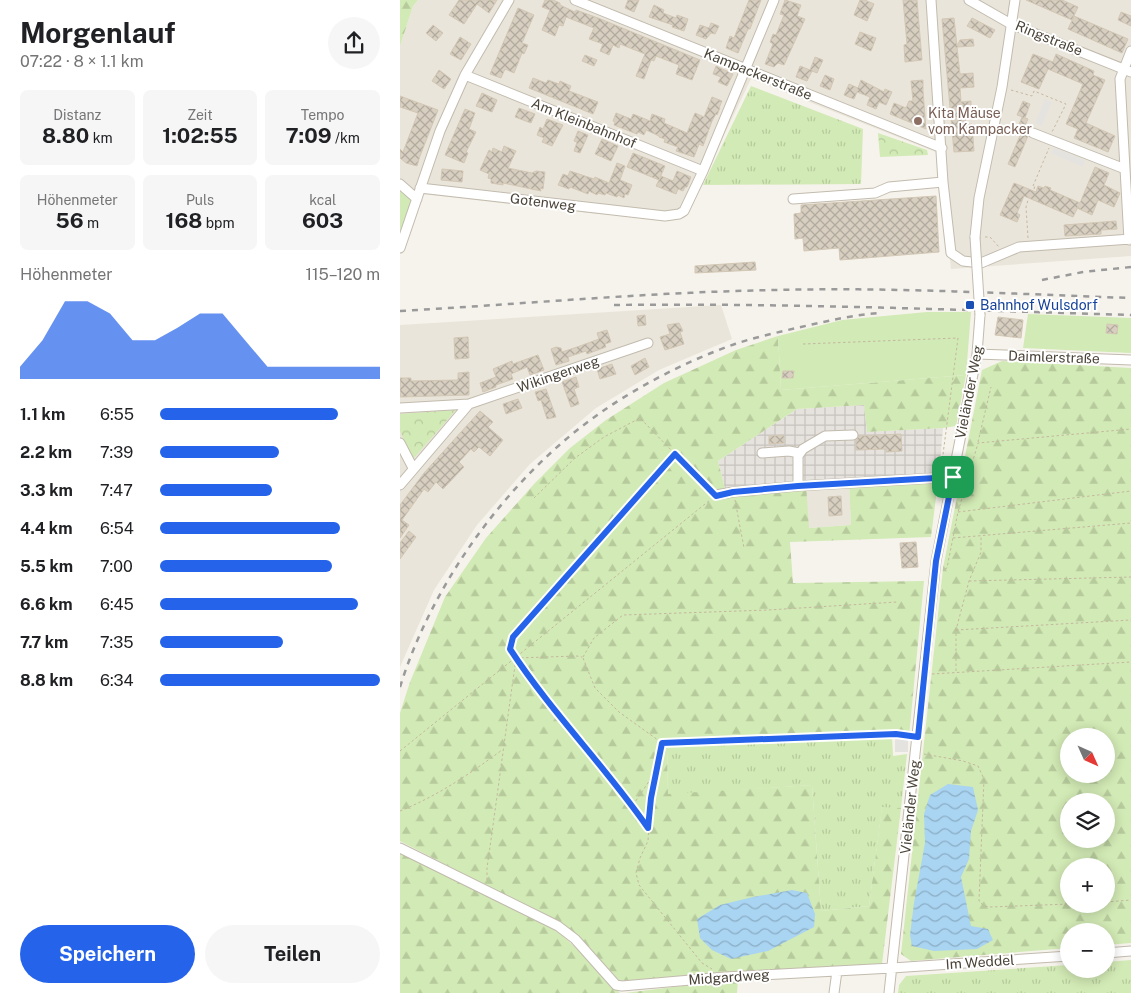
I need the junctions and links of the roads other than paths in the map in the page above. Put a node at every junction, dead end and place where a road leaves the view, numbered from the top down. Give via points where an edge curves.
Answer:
1 (509, 0) edge
2 (575, 0) edge
3 (774, 0) edge
4 (931, 0) edge
5 (969, 0) edge
6 (1015, 0) edge
7 (1012, 24) junction
8 (1131, 50) edge
9 (746, 69) junction
10 (1127, 70) edge
11 (465, 76) junction
12 (1126, 118) edge
13 (1033, 133) dead end
14 (942, 148) junction
15 (1125, 169) junction
16 (703, 171) junction
17 (943, 182) junction
18 (400, 184) edge
19 (420, 188) junction
20 (417, 199) junction
21 (793, 199) dead end
22 (1130, 240) edge
23 (400, 248) edge
24 (648, 343) dead end
25 (977, 354) junction
26 (1131, 360) edge
27 (469, 404) junction
28 (400, 408) edge
29 (852, 435) dead end
30 (400, 443) edge
31 (762, 453) dead end
32 (799, 454) junction
33 (413, 468) junction
34 (953, 477) junction
35 (400, 485) edge
36 (798, 486) junction
37 (716, 496) road end
38 (400, 848) edge
39 (1131, 951) edge
40 (1115, 952) edge
41 (1060, 957) edge
42 (892, 968) junction
43 (837, 971) junction
44 (622, 990) edge
45 (834, 993) edge
46 (889, 993) edge

1 - 11 street
2 - 9 street, Kampackerstraße
3 - 9 street
4 - 14 street
5 - 7 street, Ringstraße
6 - 7 street, Vieländer Weg
7 - 10 street, Ringstraße
7 - 25 street, Vieländer Weg, bridge via 995,129 979,198 975,237 980,315
8 - 10 street
9 - 14 street, Kampackerstraße
9 - 16 street
10 - 12 street via 1120,79
11 - 16 street, Am Kleinbahnhof
11 - 19 street via 440,131
12 - 15 street
13 - 15 street
14 - 17 street
15 - 22 street
16 - 19 street, Gotenweg via 684,211 665,216
17 - 21 street via 889,186 875,193
17 - 22 street via 951,253 964,262 981,263 1019,248
18 - 20 street
19 - 20 street
20 - 23 street
24 - 27 street, Wikingerweg
25 - 26 street, Daimlerstraße
25 - 34 street, Vieländer Weg
27 - 28 street, Wikingerweg
27 - 33 street, Wikingerweg
29 - 32 street via 825,436
30 - 33 street
31 - 32 street via 789,451
32 - 36 street
33 - 35 street, Wikingerweg
34 - 36 street
34 - 42 street, Vieländer Weg via 935,572
36 - 37 street
38 - 44 street, Midgardweg via 558,926 575,939
39 - 40 street
41 - 42 street, Im Weddel
42 - 43 street, Midgardweg
42 - 46 street, Vieländer Weg
43 - 44 street, Midgardweg via 724,976
43 - 45 street

